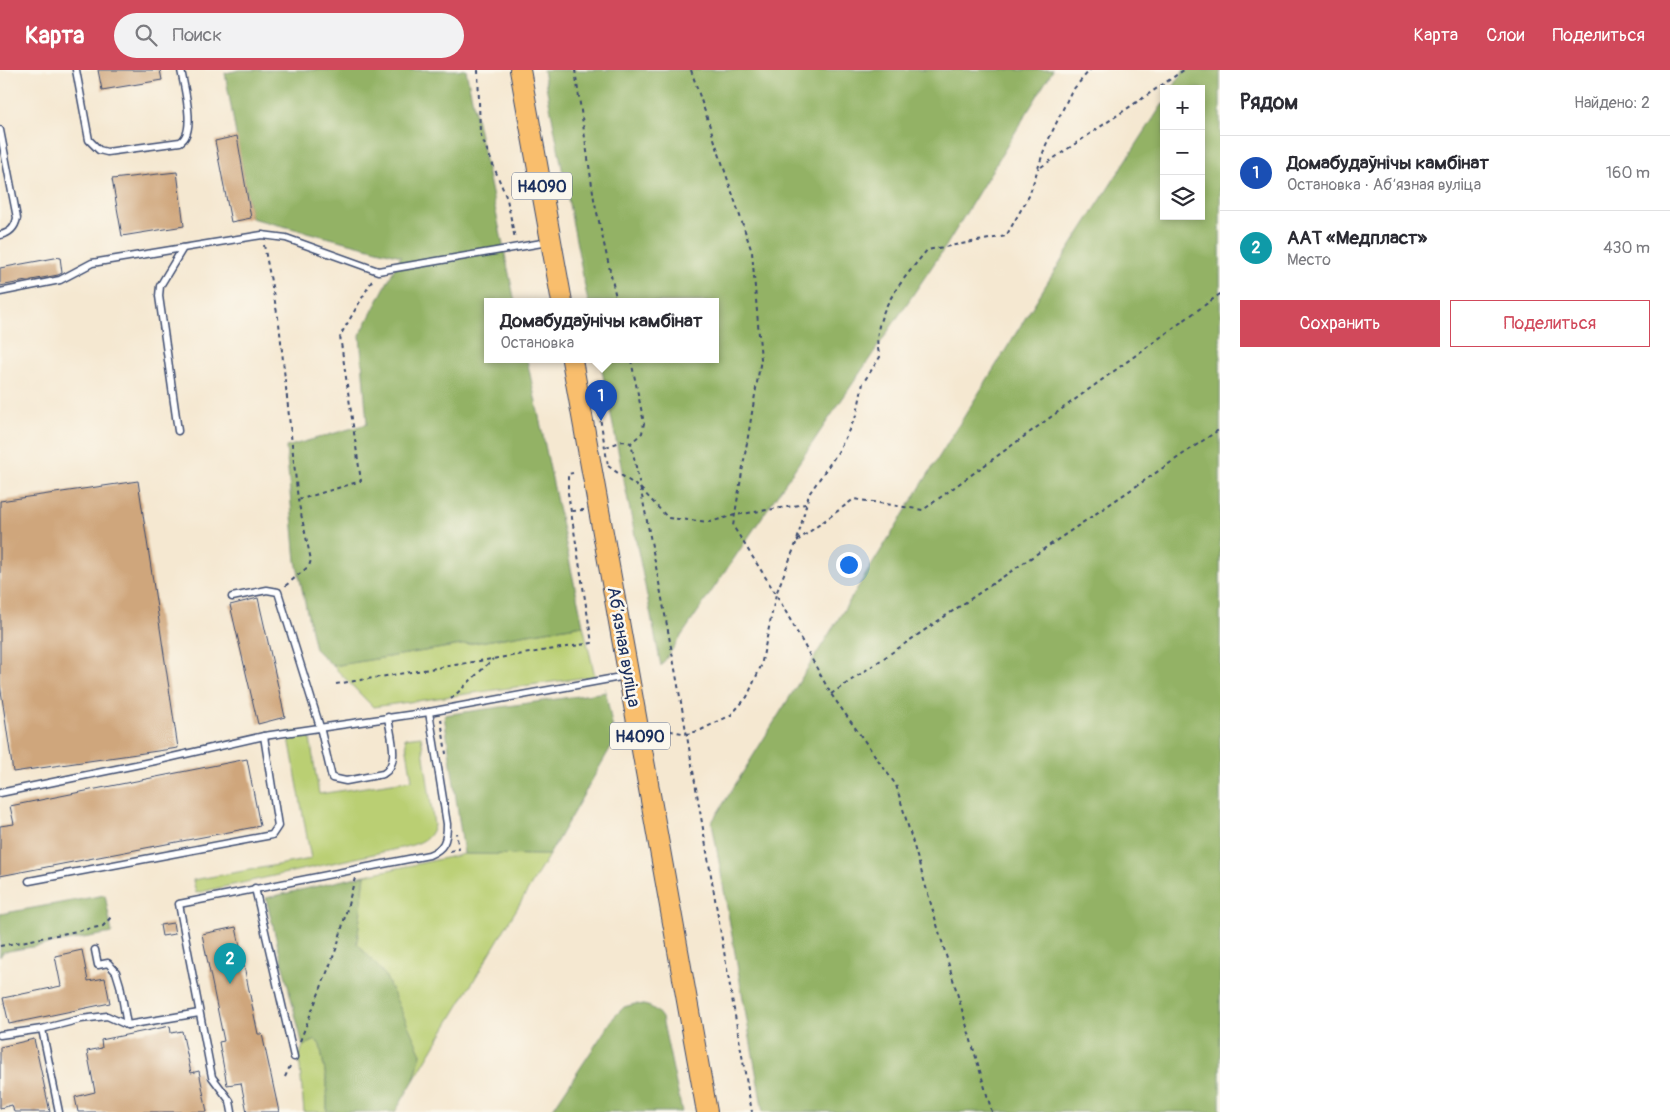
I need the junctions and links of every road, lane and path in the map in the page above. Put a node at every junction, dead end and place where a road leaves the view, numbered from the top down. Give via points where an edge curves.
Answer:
1 (76, 70) edge
2 (181, 70) edge
3 (478, 70) edge
4 (520, 70) edge
5 (575, 70) edge
6 (691, 70) edge
7 (1090, 70) edge
8 (1184, 70) edge
9 (0, 130) edge
10 (1040, 167) junction
11 (0, 235) edge
12 (262, 235) junction
13 (552, 242) junction
14 (516, 246) junction
15 (183, 248) junction
16 (378, 271) junction
17 (0, 292) edge
18 (1220, 294) edge
19 (561, 298) edge
20 (616, 298) edge
21 (573, 363) edge
22 (632, 363) edge
23 (598, 404) dead end
24 (1220, 429) edge
25 (178, 431) dead end
26 (605, 441) dead end
27 (631, 444) junction
28 (606, 447) dead end
29 (608, 466) dead end
30 (573, 473) dead end
31 (641, 489) junction
32 (298, 500) junction
33 (806, 504) junction
34 (735, 515) junction
35 (797, 541) junction
36 (278, 592) junction
37 (776, 594) junction
38 (232, 597) dead end
39 (493, 659) junction
40 (627, 676) junction
41 (336, 684) dead end
42 (831, 694) junction
43 (440, 710) junction
44 (429, 712) junction
45 (388, 717) junction
46 (638, 724) junction
47 (320, 727) junction
48 (688, 734) junction
49 (264, 736) junction
50 (446, 756) dead end
51 (0, 792) edge
52 (456, 831) dead end
53 (449, 851) dead end
54 (357, 871) dead end
55 (29, 881) dead end
56 (256, 888) junction
57 (112, 916) dead end
58 (0, 946) edge
59 (95, 950) dead end
60 (199, 1013) junction
61 (127, 1025) junction
62 (42, 1029) junction
63 (0, 1035) edge
64 (294, 1057) junction
65 (285, 1077) dead end
66 (59, 1112) edge
67 (232, 1112) edge
68 (707, 1112) edge
69 (752, 1112) edge
70 (992, 1112) edge

1 - 2 lane via 89,140 99,150 107,152 185,140 190,129
3 - 14 path via 480,134 508,199
4 - 13 main road, Н4090
5 - 20 path via 594,199
6 - 34 path via 752,252 761,359
7 - 10 path via 1071,92 1045,148
8 - 10 path
9 - 11 lane via 17,218 16,226
10 - 33 path via 1029,196 1006,236 927,250 891,296 878,332 876,346 880,357 863,383 857,414
12 - 15 lane
12 - 16 lane via 286,238
12 - 32 path via 279,323
13 - 14 lane
13 - 19 main road, Н4090
14 - 16 lane
15 - 17 lane via 92,263 60,280
15 - 25 lane via 160,286 158,296
16 - 32 path via 340,336 361,481
18 - 35 path via 922,510 854,499
21 - 40 main road, Абʼязная вуліца / Н4090
22 - 27 path via 644,422 642,433
23 - 26 path
24 - 42 path
27 - 28 path via 623,442
27 - 31 path
29 - 31 path
30 - 39 path via 568,474 568,493 592,643
31 - 34 path via 668,518 710,522
31 - 48 path
32 - 36 path via 309,566
33 - 34 path
33 - 35 path
34 - 37 path via 733,526
35 - 37 path
36 - 38 lane via 267,590
36 - 47 lane
37 - 42 path
37 - 48 path via 761,666 747,696 731,715
39 - 41 path
39 - 43 path
40 - 43 lane
40 - 46 main road, Абʼязная вуліца / Н4090
42 - 70 path via 896,785
43 - 44 lane
43 - 50 path
44 - 45 lane
44 - 56 lane via 447,824 446,842 439,851
45 - 47 lane
45 - 47 lane via 392,767 383,774 346,781 332,778 329,772
46 - 48 path
46 - 68 main road, Абʼязная вуліца / Н4090
47 - 49 lane
48 - 69 path
49 - 51 lane
49 - 55 lane via 278,826 272,835
52 - 53 path via 458,850
54 - 64 path via 336,947
56 - 60 lane via 179,904
56 - 64 lane
57 - 58 path via 103,926
59 - 61 lane via 98,965 108,963 116,972
60 - 61 lane
60 - 67 lane via 212,1078 230,1101
61 - 62 lane via 107,1016
62 - 63 lane
62 - 66 lane
64 - 65 path

